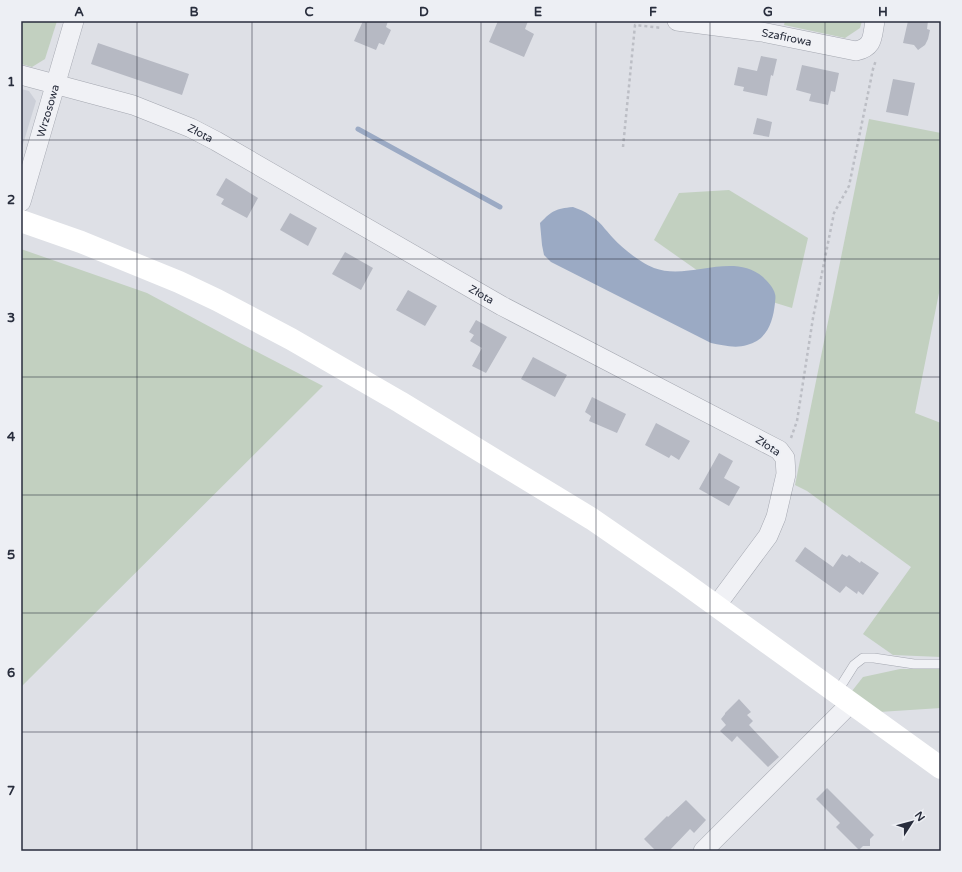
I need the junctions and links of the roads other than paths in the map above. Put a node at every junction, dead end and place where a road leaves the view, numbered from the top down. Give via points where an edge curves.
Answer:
1 (74, 21) edge
2 (875, 21) edge
3 (671, 24) edge
4 (21, 75) edge
5 (55, 84) junction
6 (21, 202) edge
7 (21, 222) edge
8 (716, 606) junction
9 (941, 664) edge
10 (844, 697) junction
11 (941, 768) edge
12 (703, 851) edge

1 - 5 street, Wrzosowa
2 - 3 street, Szafirowa via 871,42 865,49 856,51 762,32
4 - 5 street, Złota
5 - 6 street, Wrzosowa
5 - 8 street, Złota via 133,105 197,131 502,306 779,450 785,458 786,474 776,517 768,536
7 - 8 street via 81,242 179,282 236,309 406,406 592,519
8 - 10 street
9 - 10 lane via 914,664 863,658 854,665
10 - 11 street
10 - 12 street

